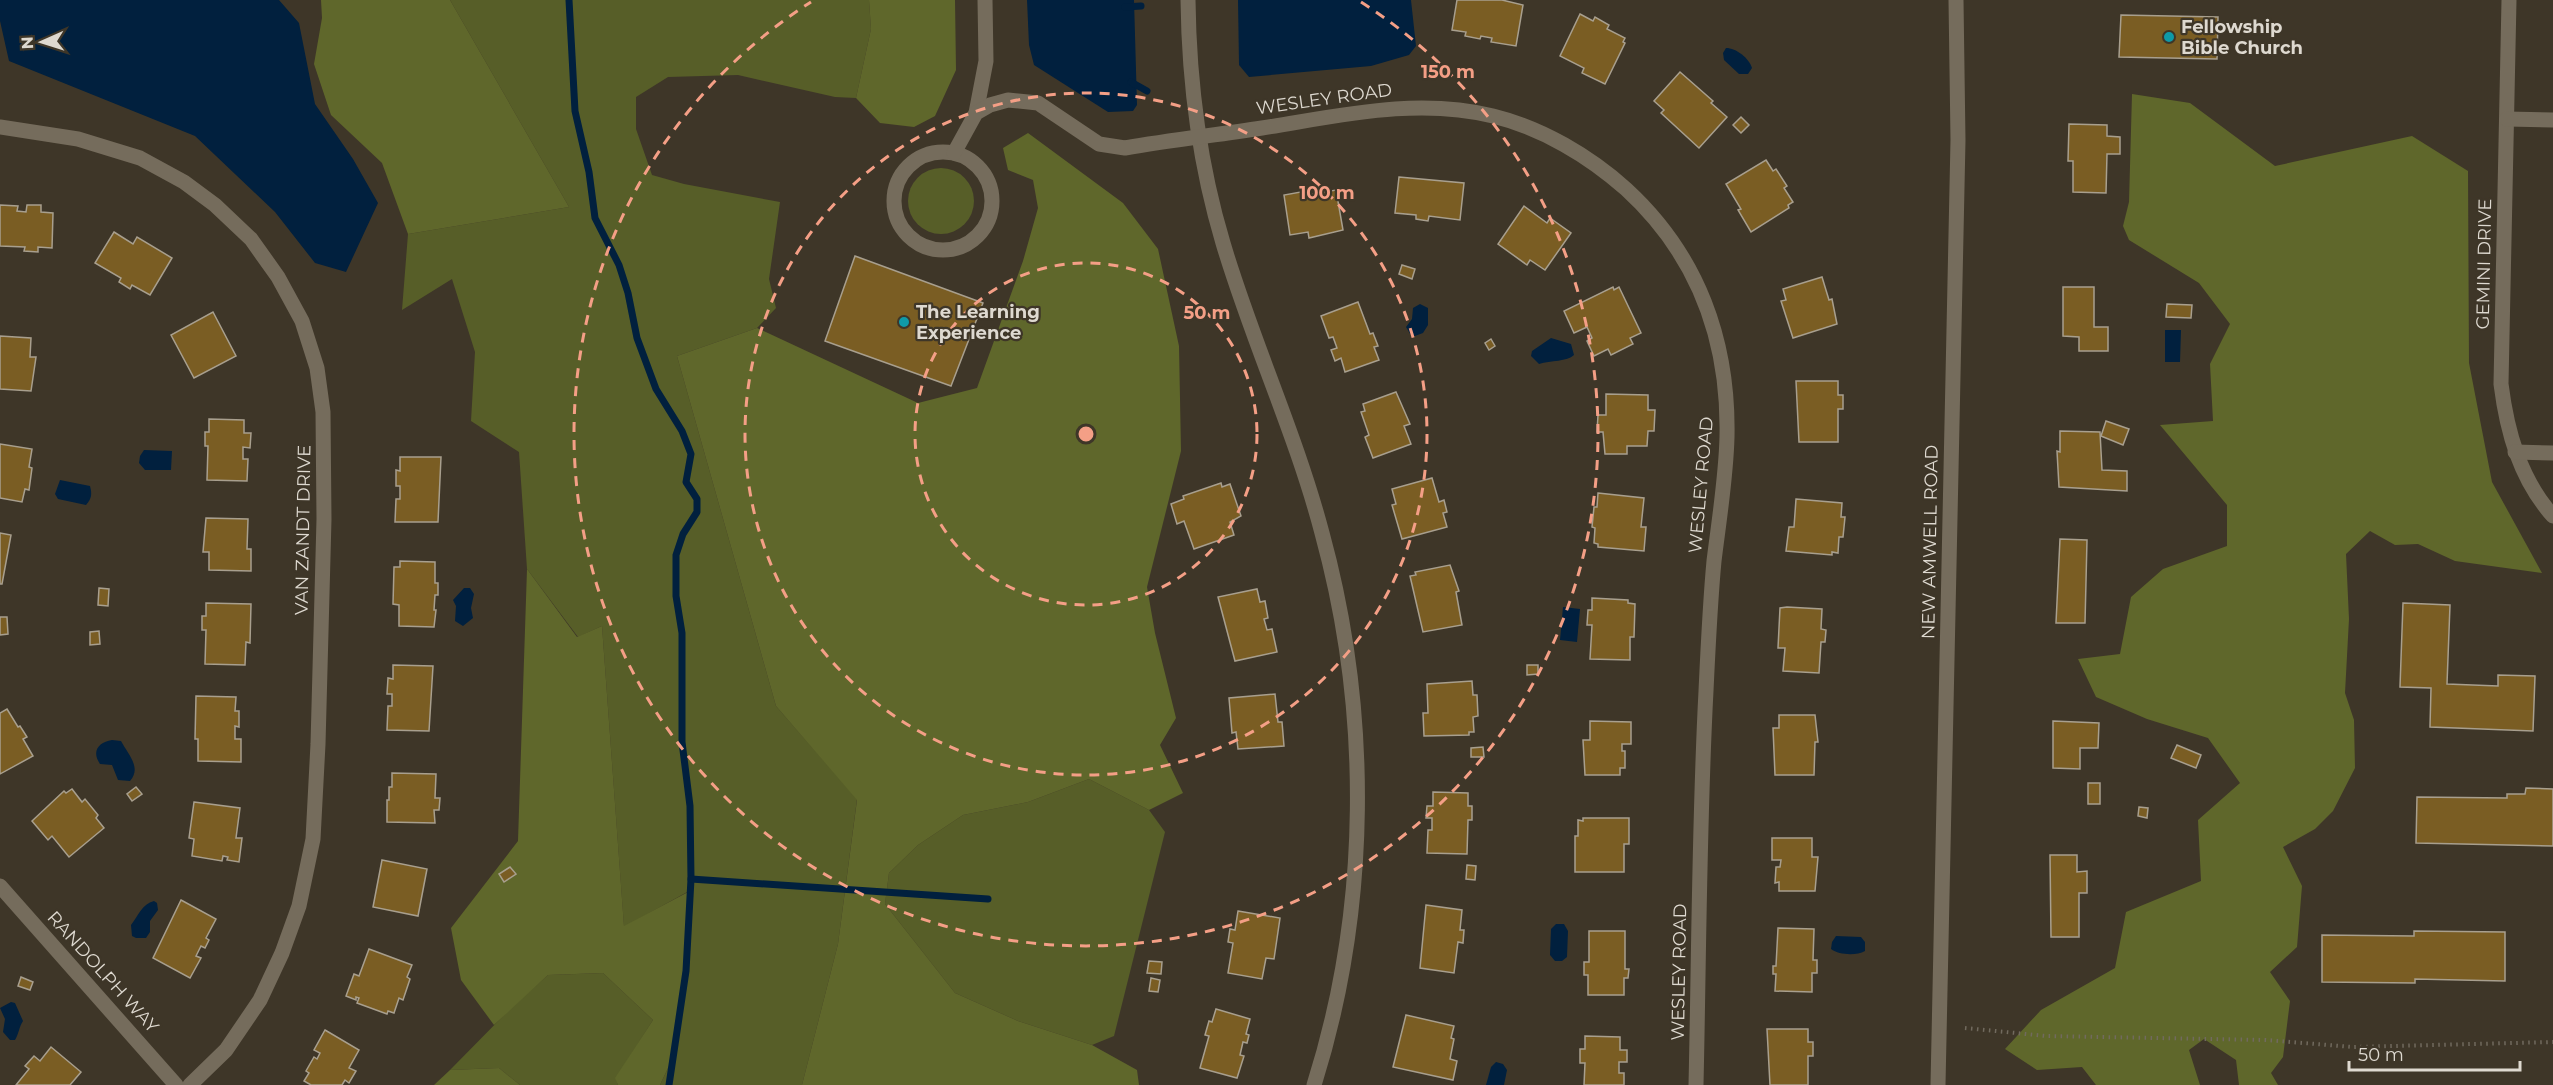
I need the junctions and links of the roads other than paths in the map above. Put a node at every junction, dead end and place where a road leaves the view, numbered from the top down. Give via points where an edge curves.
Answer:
1 (985, 0) edge
2 (1188, 0) edge
3 (1956, 0) edge
4 (2509, 0) edge
5 (976, 113) junction
6 (2507, 119) junction
7 (2553, 120) edge
8 (0, 127) edge
9 (1198, 135) junction
10 (954, 153) junction
11 (2515, 452) junction
12 (2553, 453) edge
13 (2553, 516) edge
14 (0, 886) edge
15 (176, 1085) edge
16 (190, 1085) edge
17 (1314, 1085) edge
18 (1696, 1085) edge
19 (1938, 1085) edge

1 - 5 street via 986,62
2 - 9 street via 1188,54
3 - 19 street, NEW AMWELL ROAD via 1958,140
4 - 6 street, GEMINI DRIVE
5 - 9 street, WESLEY ROAD via 1008,100 1038,103 1099,144 1125,148
5 - 10 street
6 - 7 street
6 - 11 street, GEMINI DRIVE via 2501,384
8 - 16 street, VAN ZANDT DRIVE via 78,139 140,158 184,182 250,239 278,277 302,321 317,368 323,412 324,519 314,839 299,906 260,1000 226,1050
9 - 17 street via 1223,244 1322,532 1339,600 1349,666 1356,741 1352,906 1342,976
9 - 18 street, WESLEY ROAD via 1389,108 1446,108 1495,116 1542,133 1581,154 1616,180 1676,244 1699,285 1726,389 1727,440 1709,617 1704,716
10 - 10 street via 944,151 915,160 896,184 893,201 904,232 931,249 964,246 977,237 992,207 985,175 974,163
11 - 12 street
11 - 13 street, GEMINI DRIVE via 2531,485
14 - 15 street, RANDOLPH WAY

